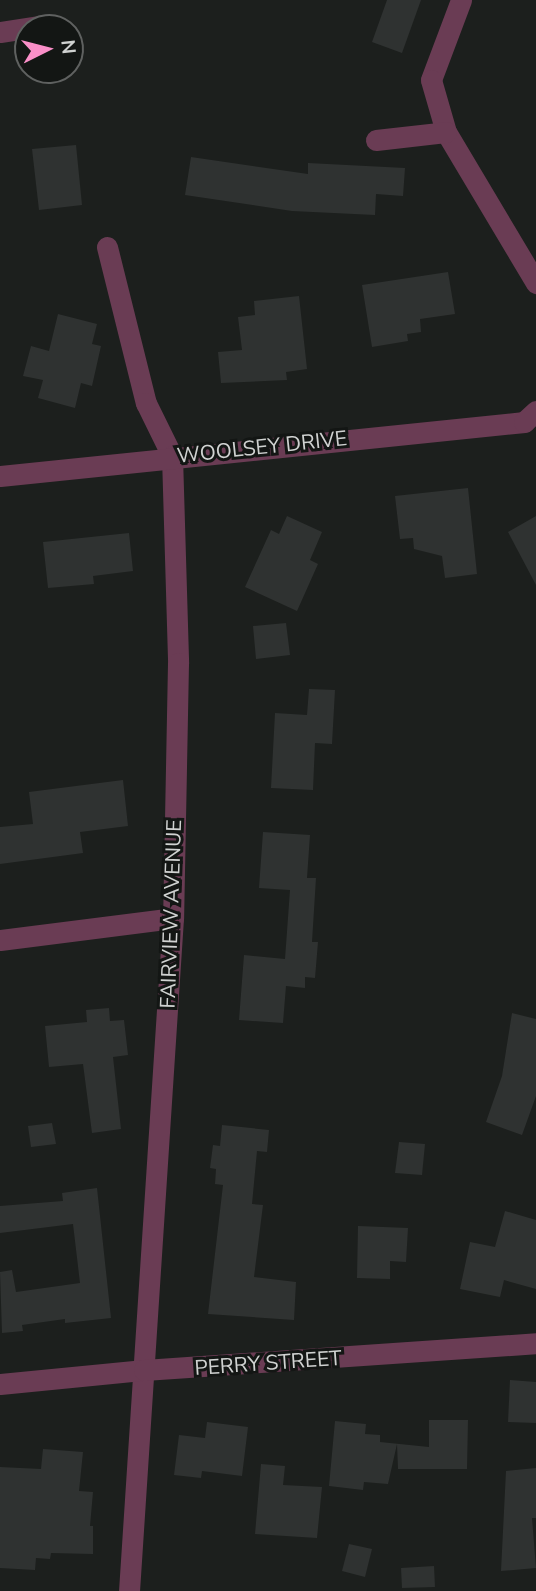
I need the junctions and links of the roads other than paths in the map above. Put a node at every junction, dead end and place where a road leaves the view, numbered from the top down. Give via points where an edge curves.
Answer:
1 (461, 0) edge
2 (446, 132) junction
3 (376, 140) dead end
4 (107, 247) dead end
5 (536, 283) edge
6 (530, 416) edge
7 (172, 456) junction
8 (0, 476) edge
9 (173, 918) junction
10 (0, 940) edge
11 (536, 1343) edge
12 (144, 1370) junction
13 (0, 1384) edge
14 (129, 1591) edge

1 - 2 street via 431,80
2 - 3 street
2 - 5 street
4 - 7 street, FAIRVIEW AVENUE via 146,403
6 - 7 street, WOOLSEY DRIVE
7 - 8 street, WOOLSEY DRIVE
7 - 9 street, FAIRVIEW AVENUE via 178,663
9 - 10 street
9 - 12 street, FAIRVIEW AVENUE
11 - 12 street, PERRY STREET
12 - 13 street, PERRY STREET
12 - 14 street, FAIRVIEW AVENUE

